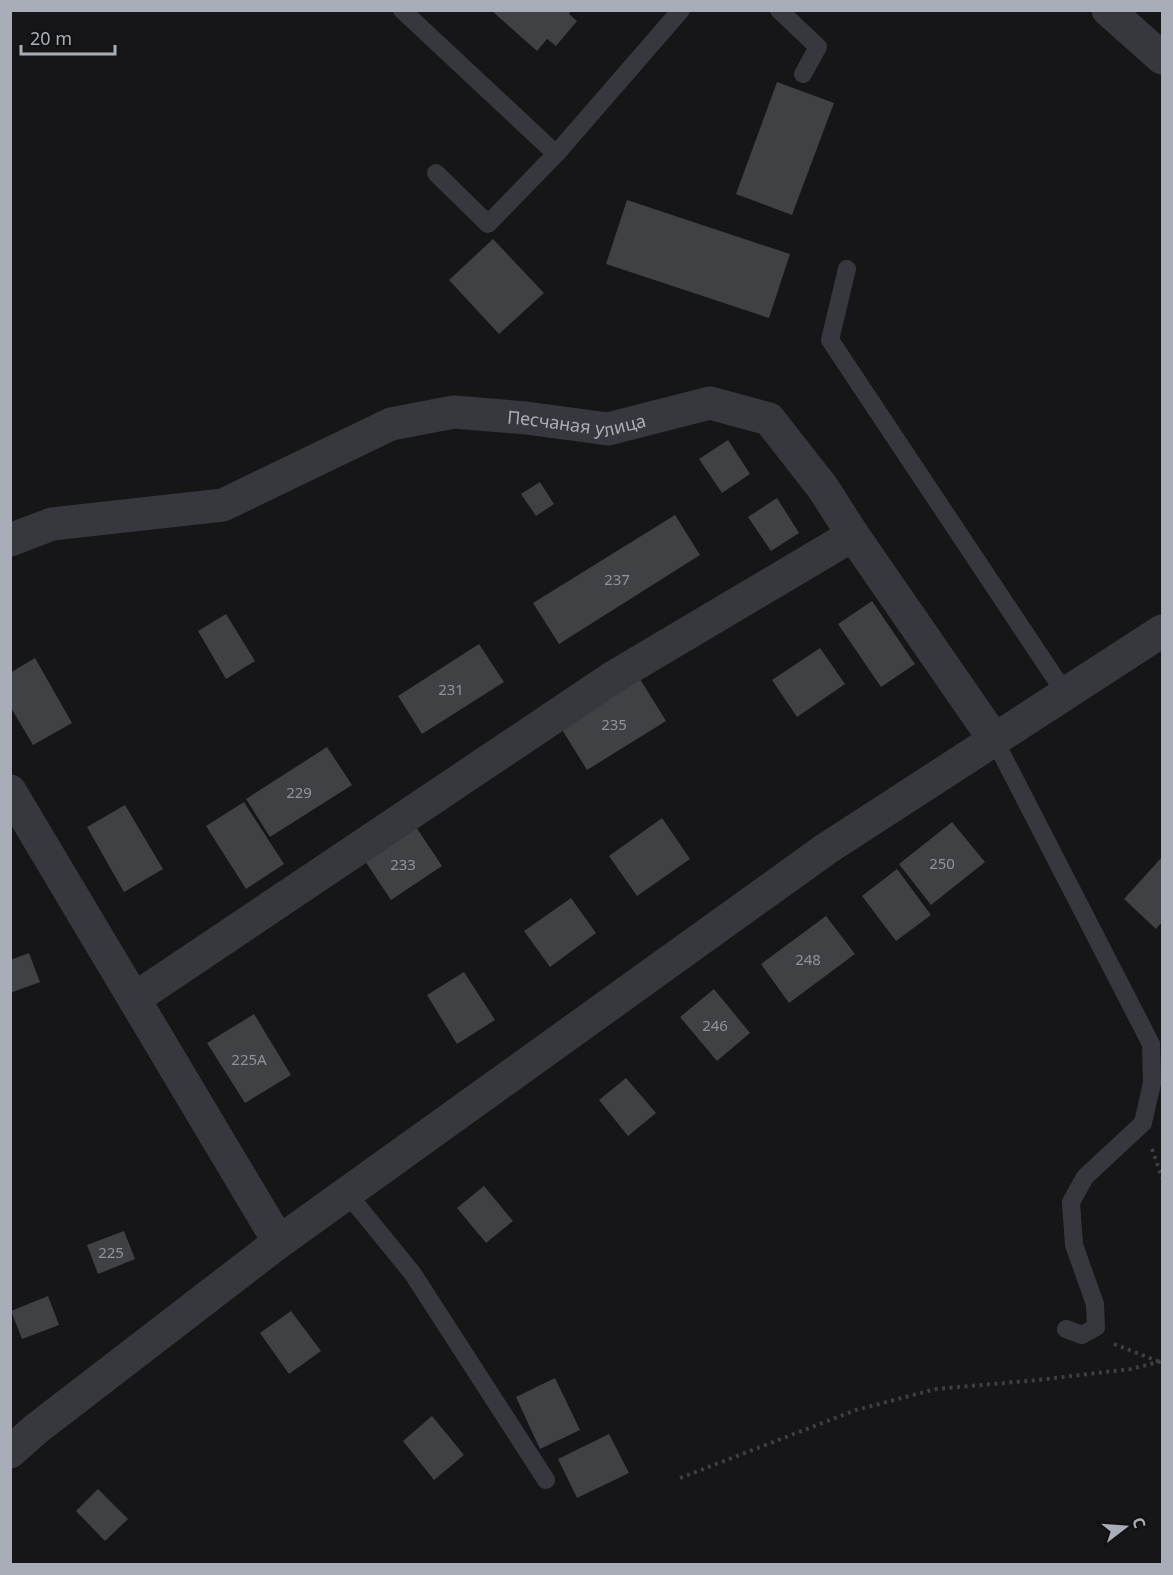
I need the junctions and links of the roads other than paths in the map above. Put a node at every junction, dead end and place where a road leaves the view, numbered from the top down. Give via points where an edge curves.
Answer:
1 (402, 10) edge
2 (681, 10) edge
3 (779, 10) edge
4 (1108, 10) edge
5 (1162, 58) edge
6 (803, 74) dead end
7 (556, 154) junction
8 (436, 173) dead end
9 (847, 269) dead end
10 (853, 535) junction
11 (10, 540) edge
12 (1162, 631) edge
13 (1065, 693) junction
14 (994, 739) junction
15 (10, 791) edge
16 (134, 999) junction
17 (347, 1193) junction
18 (279, 1242) junction
19 (1066, 1329) dead end
20 (10, 1452) edge
21 (546, 1480) dead end

1 - 7 lane
2 - 7 lane
3 - 6 lane via 818,47
4 - 5 street
7 - 8 lane via 488,224
9 - 13 lane via 830,340
10 - 11 street, Песчаная улица via 823,488 769,419 710,403 608,429 454,412 391,424 223,505 52,524
10 - 14 street, Песчаная улица
10 - 16 street via 612,678
12 - 13 street
13 - 14 street
14 - 17 street via 826,849
14 - 19 lane via 1151,1044 1152,1083 1143,1123 1085,1177 1071,1202 1074,1245 1095,1304 1096,1327 1082,1335
15 - 16 street
16 - 18 street
17 - 18 street
17 - 21 lane via 413,1274
18 - 20 street

